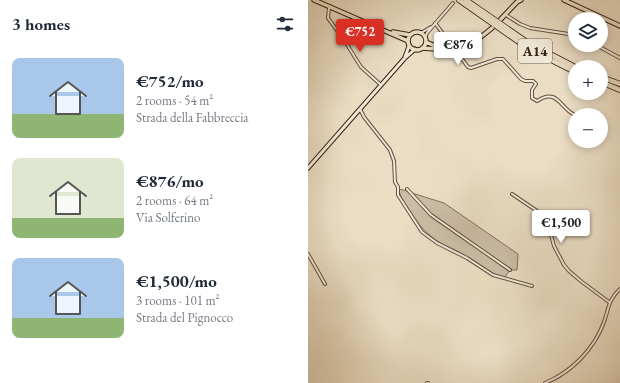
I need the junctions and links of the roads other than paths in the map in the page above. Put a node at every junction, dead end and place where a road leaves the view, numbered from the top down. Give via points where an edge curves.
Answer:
1 (314, 0) edge
2 (459, 0) edge
3 (466, 0) edge
4 (521, 0) edge
5 (559, 0) edge
6 (564, 0) edge
7 (517, 1) edge
8 (453, 3) dead end
9 (329, 6) junction
10 (585, 12) edge
11 (505, 14) junction
12 (500, 19) dead end
13 (608, 22) edge
14 (435, 24) junction
15 (620, 27) edge
16 (492, 28) dead end
17 (382, 29) junction
18 (421, 33) junction
19 (568, 34) edge
20 (410, 35) junction
21 (426, 40) junction
22 (408, 41) junction
23 (409, 46) junction
24 (422, 48) junction
25 (441, 49) junction
26 (456, 49) junction
27 (415, 50) junction
28 (608, 52) edge
29 (620, 58) edge
30 (404, 59) junction
31 (568, 63) edge
32 (568, 68) edge
33 (608, 80) edge
34 (620, 84) edge
35 (381, 85) junction
36 (608, 85) edge
37 (620, 90) edge
38 (360, 109) junction
39 (568, 112) edge
40 (308, 168) edge
41 (406, 190) dead end
42 (512, 194) dead end
43 (308, 254) edge
44 (510, 270) dead end
45 (325, 284) dead end
46 (532, 286) dead end
47 (620, 289) edge
48 (609, 302) junction
49 (545, 383) edge

1 - 9 main road
2 - 32 highway, A14 via 526,47
3 - 31 highway, A14 via 528,42
4 - 7 main road
5 - 10 main road
6 - 15 main road
7 - 11 main road
8 - 14 street
9 - 17 main road
9 - 35 street via 328,18 357,62
11 - 12 main road
11 - 19 street via 530,28
13 - 15 main road
14 - 18 street
14 - 21 street via 427,33
14 - 26 street
16 - 26 main road via 474,42
17 - 20 main road
17 - 22 main road
18 - 20 main road via 415,32
18 - 21 main road
20 - 22 main road
21 - 24 main road
21 - 25 main road via 429,45
22 - 23 main road
23 - 27 main road
23 - 30 street
24 - 25 main road
24 - 27 main road
25 - 26 main road
26 - 39 street via 469,68 503,59 521,79 536,84 532,90 532,98 537,101 549,96 558,100
27 - 30 street
28 - 29 street
30 - 35 street
33 - 34 highway
35 - 38 street
36 - 37 highway
38 - 40 street
38 - 46 street via 390,150 394,161 398,195 422,232 493,275
41 - 44 street via 431,215
42 - 48 street via 548,221 554,246 569,271
43 - 45 street
47 - 48 street
48 - 49 street via 599,334 588,350 574,365

